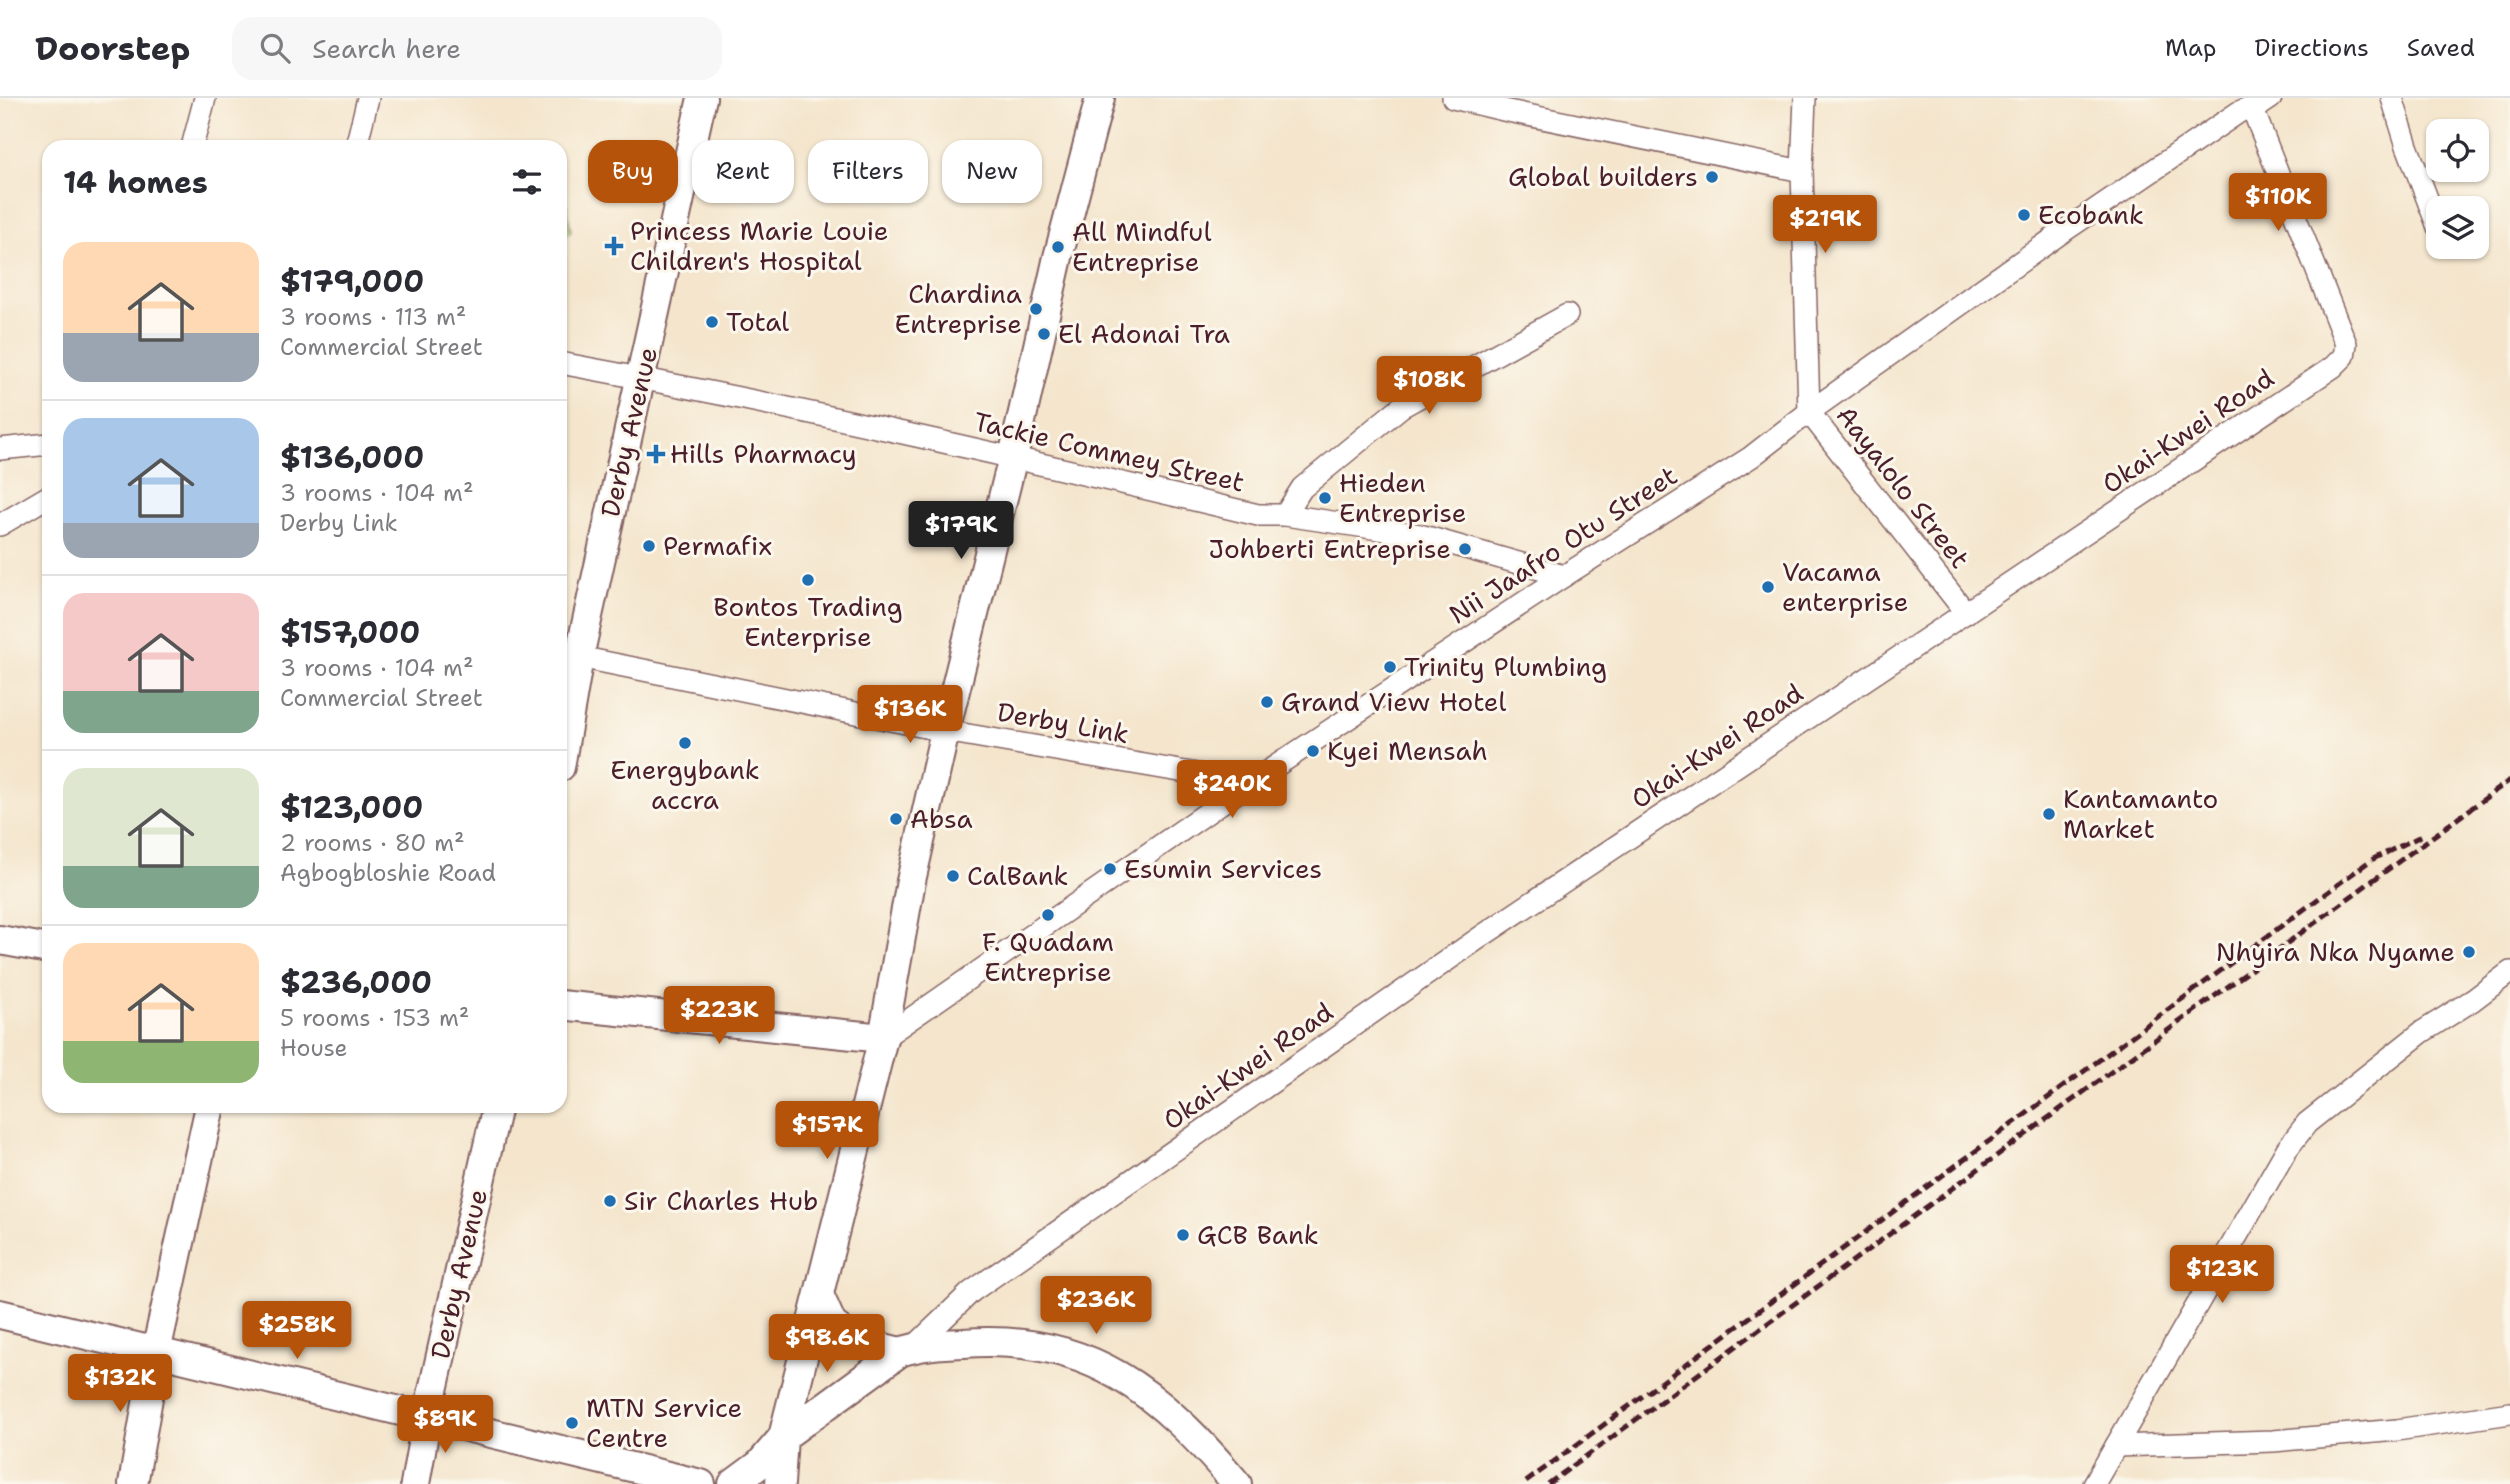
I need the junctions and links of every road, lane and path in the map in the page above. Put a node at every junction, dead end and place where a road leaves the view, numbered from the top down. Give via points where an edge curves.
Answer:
1 (205, 98) edge
2 (368, 98) edge
3 (702, 98) edge
4 (1100, 98) edge
5 (1453, 98) edge
6 (1805, 98) edge
7 (2271, 98) edge
8 (2392, 98) edge
9 (1512, 105) edge
10 (2253, 110) junction
11 (194, 140) edge
12 (358, 140) edge
13 (1801, 171) junction
14 (2426, 196) edge
15 (1567, 315) dead end
16 (567, 364) edge
17 (641, 378) junction
18 (1809, 412) junction
19 (42, 445) edge
20 (0, 449) edge
21 (1013, 457) junction
22 (42, 500) edge
23 (1285, 515) junction
24 (0, 525) edge
25 (1564, 576) junction
26 (1966, 613) junction
27 (579, 657) junction
28 (567, 726) edge
29 (945, 731) junction
30 (1250, 783) junction
31 (0, 940) edge
32 (42, 947) edge
33 (2510, 972) edge
34 (567, 1006) edge
35 (883, 1038) junction
36 (208, 1113) edge
37 (495, 1113) edge
38 (820, 1297) junction
39 (0, 1314) edge
40 (907, 1349) junction
41 (156, 1352) junction
42 (2510, 1413) edge
43 (427, 1417) junction
44 (783, 1437) junction
45 (2116, 1446) junction
46 (1217, 1473) edge
47 (133, 1484) edge
48 (415, 1484) edge
49 (701, 1484) edge
50 (733, 1484) edge
51 (780, 1484) edge
52 (1237, 1484) edge
53 (2094, 1484) edge

1 - 11 street
2 - 12 street
3 - 17 main road, Derby Avenue
4 - 21 main road
5 - 9 street
6 - 13 street, Aayalolo Street
7 - 10 street, Nii Jaafro Otu Street
8 - 14 street
9 - 13 street
10 - 18 street, Nii Jaafro Otu Street via 2239,112 2061,233
10 - 26 street, Okai-Kwei Road via 2346,344 2344,356
13 - 18 street, Aayalolo Street
15 - 23 street via 1401,407 1302,488
16 - 17 street, Tackie Commey Street
17 - 21 street, Tackie Commey Street
17 - 27 main road, Derby Avenue
18 - 25 street, Nii Jaafro Otu Street via 1751,457
18 - 26 street, Aayalolo Street
19 - 20 street
21 - 23 street, Tackie Commey Street via 1258,514
21 - 29 main road
22 - 24 street
23 - 25 street, Tackie Commey Street via 1420,535
25 - 30 street, Nii Jaafro Otu Street
26 - 40 street, Okai-Kwei Road via 1482,936 971,1292
27 - 28 main road, Derby Avenue
27 - 29 street, Derby Link
29 - 30 street, Derby Link
29 - 35 main road via 911,880
30 - 35 street, Nii Jaafro Otu Street
31 - 32 main road
33 - 45 street via 2422,1032 2307,1123 2287,1149
34 - 35 main road
35 - 38 main road
36 - 41 main road
37 - 43 main road, Derby Avenue
38 - 40 main road via 832,1324 853,1340
38 - 44 main road
39 - 41 main road
40 - 44 main road
40 - 46 main road via 1006,1341 1031,1343 1089,1360 1124,1377 1157,1401
41 - 43 main road
41 - 47 main road
42 - 45 street via 2301,1439
43 - 48 main road, Derby Avenue
43 - 49 main road
44 - 50 main road via 760,1464
44 - 51 main road
45 - 53 street
46 - 52 main road

